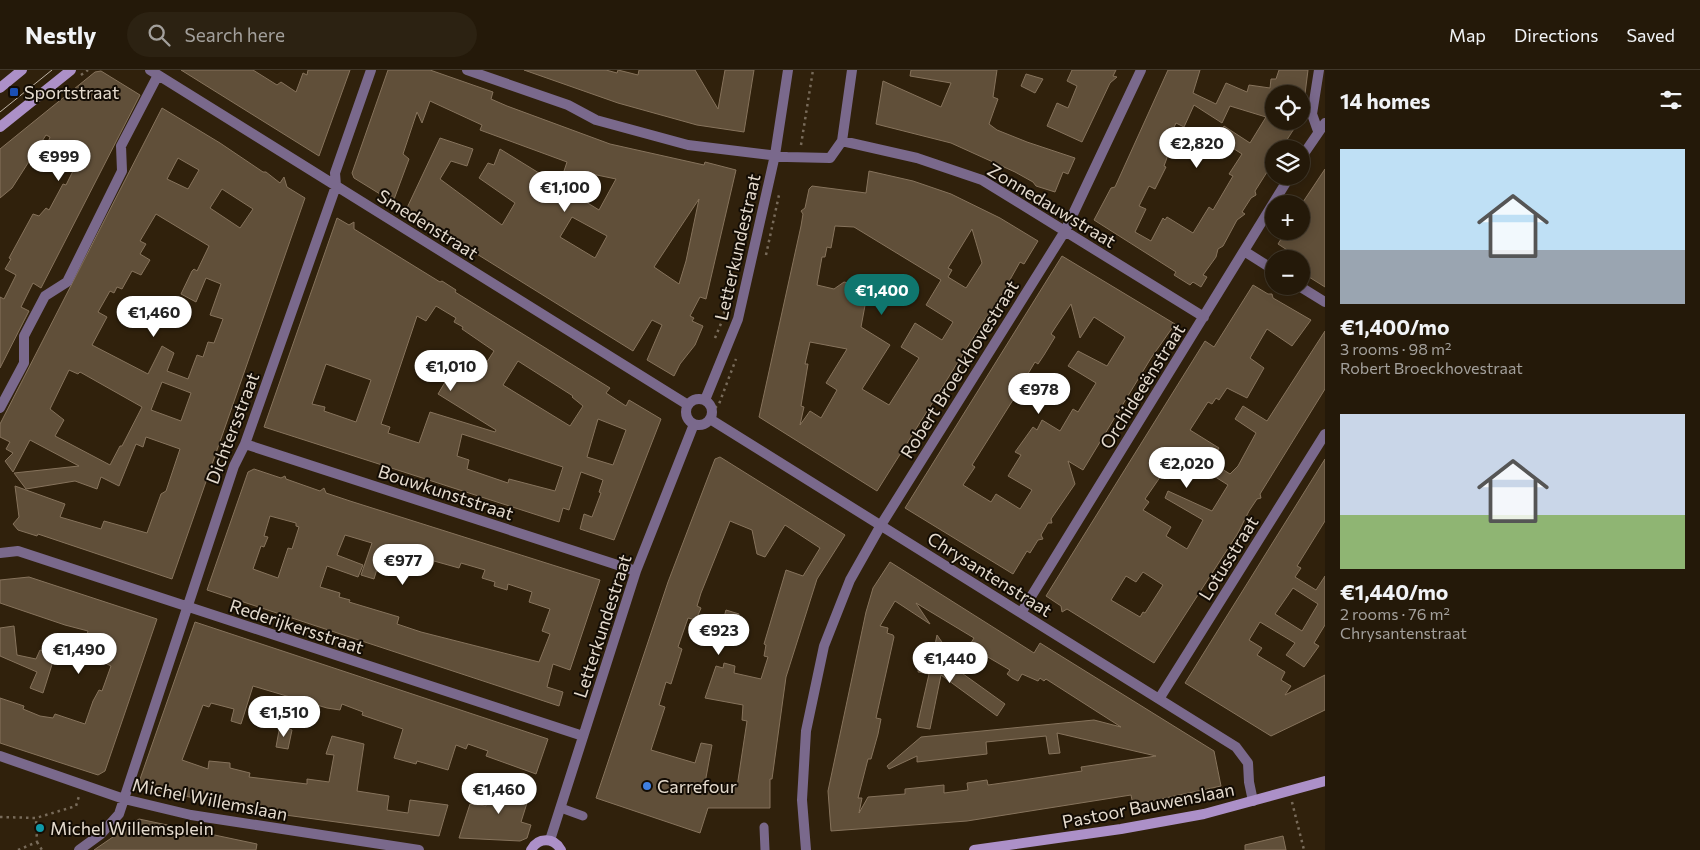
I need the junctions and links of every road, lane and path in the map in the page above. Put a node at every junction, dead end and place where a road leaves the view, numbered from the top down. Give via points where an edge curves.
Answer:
1 (22, 70) edge
2 (71, 70) edge
3 (371, 70) edge
4 (467, 70) edge
5 (788, 70) edge
6 (852, 70) edge
7 (1141, 70) edge
8 (1319, 70) edge
9 (154, 73) edge
10 (0, 88) edge
11 (1325, 123) edge
12 (0, 127) edge
13 (1318, 131) junction
14 (842, 141) junction
15 (1310, 144) edge
16 (775, 155) junction
17 (1284, 185) edge
18 (336, 186) junction
19 (757, 189) dead end
20 (1065, 231) junction
21 (1244, 251) junction
22 (1265, 264) edge
23 (1310, 293) edge
24 (1325, 302) edge
25 (1204, 317) junction
26 (714, 343) dead end
27 (705, 400) junction
28 (688, 405) junction
29 (0, 408) edge
30 (710, 418) junction
31 (694, 424) junction
32 (1325, 434) edge
33 (245, 444) junction
34 (881, 525) junction
35 (0, 553) edge
36 (636, 571) junction
37 (186, 606) junction
38 (1021, 613) junction
39 (1160, 699) junction
40 (583, 736) junction
41 (0, 756) edge
42 (1325, 781) edge
43 (82, 785) junction
44 (1290, 791) junction
45 (124, 799) junction
46 (1253, 801) junction
47 (561, 808) junction
48 (0, 816) edge
49 (583, 816) dead end
50 (36, 818) junction
51 (764, 827) dead end
52 (550, 840) junction
53 (37, 842) junction
54 (18, 850) edge
55 (42, 850) edge
56 (79, 850) edge
57 (419, 850) edge
58 (531, 850) edge
59 (561, 850) edge
60 (764, 850) edge
61 (806, 850) edge
62 (974, 850) edge
63 (1304, 850) edge

1 - 10 street
2 - 12 street
3 - 18 street, Dichtersstraat via 335,173
4 - 16 street via 568,106 596,120 688,145
5 - 16 street, Letterkundestraat
6 - 14 street
7 - 20 street, Robert Broeckhovestraat
8 - 13 street via 1312,114
9 - 18 street, Smedenstraat
9 - 29 street via 121,146 122,170 67,282 45,296 24,336 24,363
11 - 13 street
13 - 15 street
14 - 16 street, Letterkundestraat via 830,158
14 - 20 street, Zonnedauwstraat via 917,158 982,180
16 - 27 street, Letterkundestraat via 738,320
17 - 21 street, Orchideeënstraat
18 - 28 street, Smedenstraat
18 - 33 street, Dichtersstraat
19 - 26 path via 752,195
20 - 25 street, Zonnedauwstraat
20 - 34 street, Robert Broeckhovestraat
21 - 22 street
21 - 25 street, Orchideeënstraat
23 - 24 street
25 - 38 street, Orchideeënstraat
27 - 28 street via 695,400
27 - 30 street via 711,407
28 - 31 street via 687,416
30 - 31 street via 702,425
30 - 34 street, Chrysantenstraat
31 - 36 street, Letterkundestraat
32 - 39 street, Lotusstraat
33 - 36 street, Bouwkunststraat
33 - 37 street, Dichtersstraat via 234,466
34 - 38 street, Chrysantenstraat
34 - 61 street, Robert Broeckhovestraat via 850,580 824,646 806,731 802,800
35 - 37 street, Rederijkersstraat via 18,551
36 - 40 street, Letterkundestraat
37 - 40 street, Rederijkersstraat
37 - 45 street, Dichtersstraat
38 - 39 street, Chrysantenstraat
39 - 46 street, Chrysantenstraat via 1236,747 1248,763
40 - 47 street, Letterkundestraat
41 - 43 street, Michel Willemslaan
42 - 44 street, Pastoor Bauwenslaan
43 - 45 street, Michel Willemslaan
43 - 50 path via 76,806
44 - 46 street, Pastoor Bauwenslaan
44 - 63 path
45 - 56 street via 112,824
45 - 57 street, Michel Willemslaan via 219,820
46 - 62 street, Pastoor Bauwenslaan via 1204,814 1121,829
47 - 49 lane
47 - 52 street, Letterkundestraat
48 - 50 path
50 - 53 path
51 - 60 lane
52 - 58 street via 541,841
52 - 59 street
53 - 54 path
53 - 55 path

